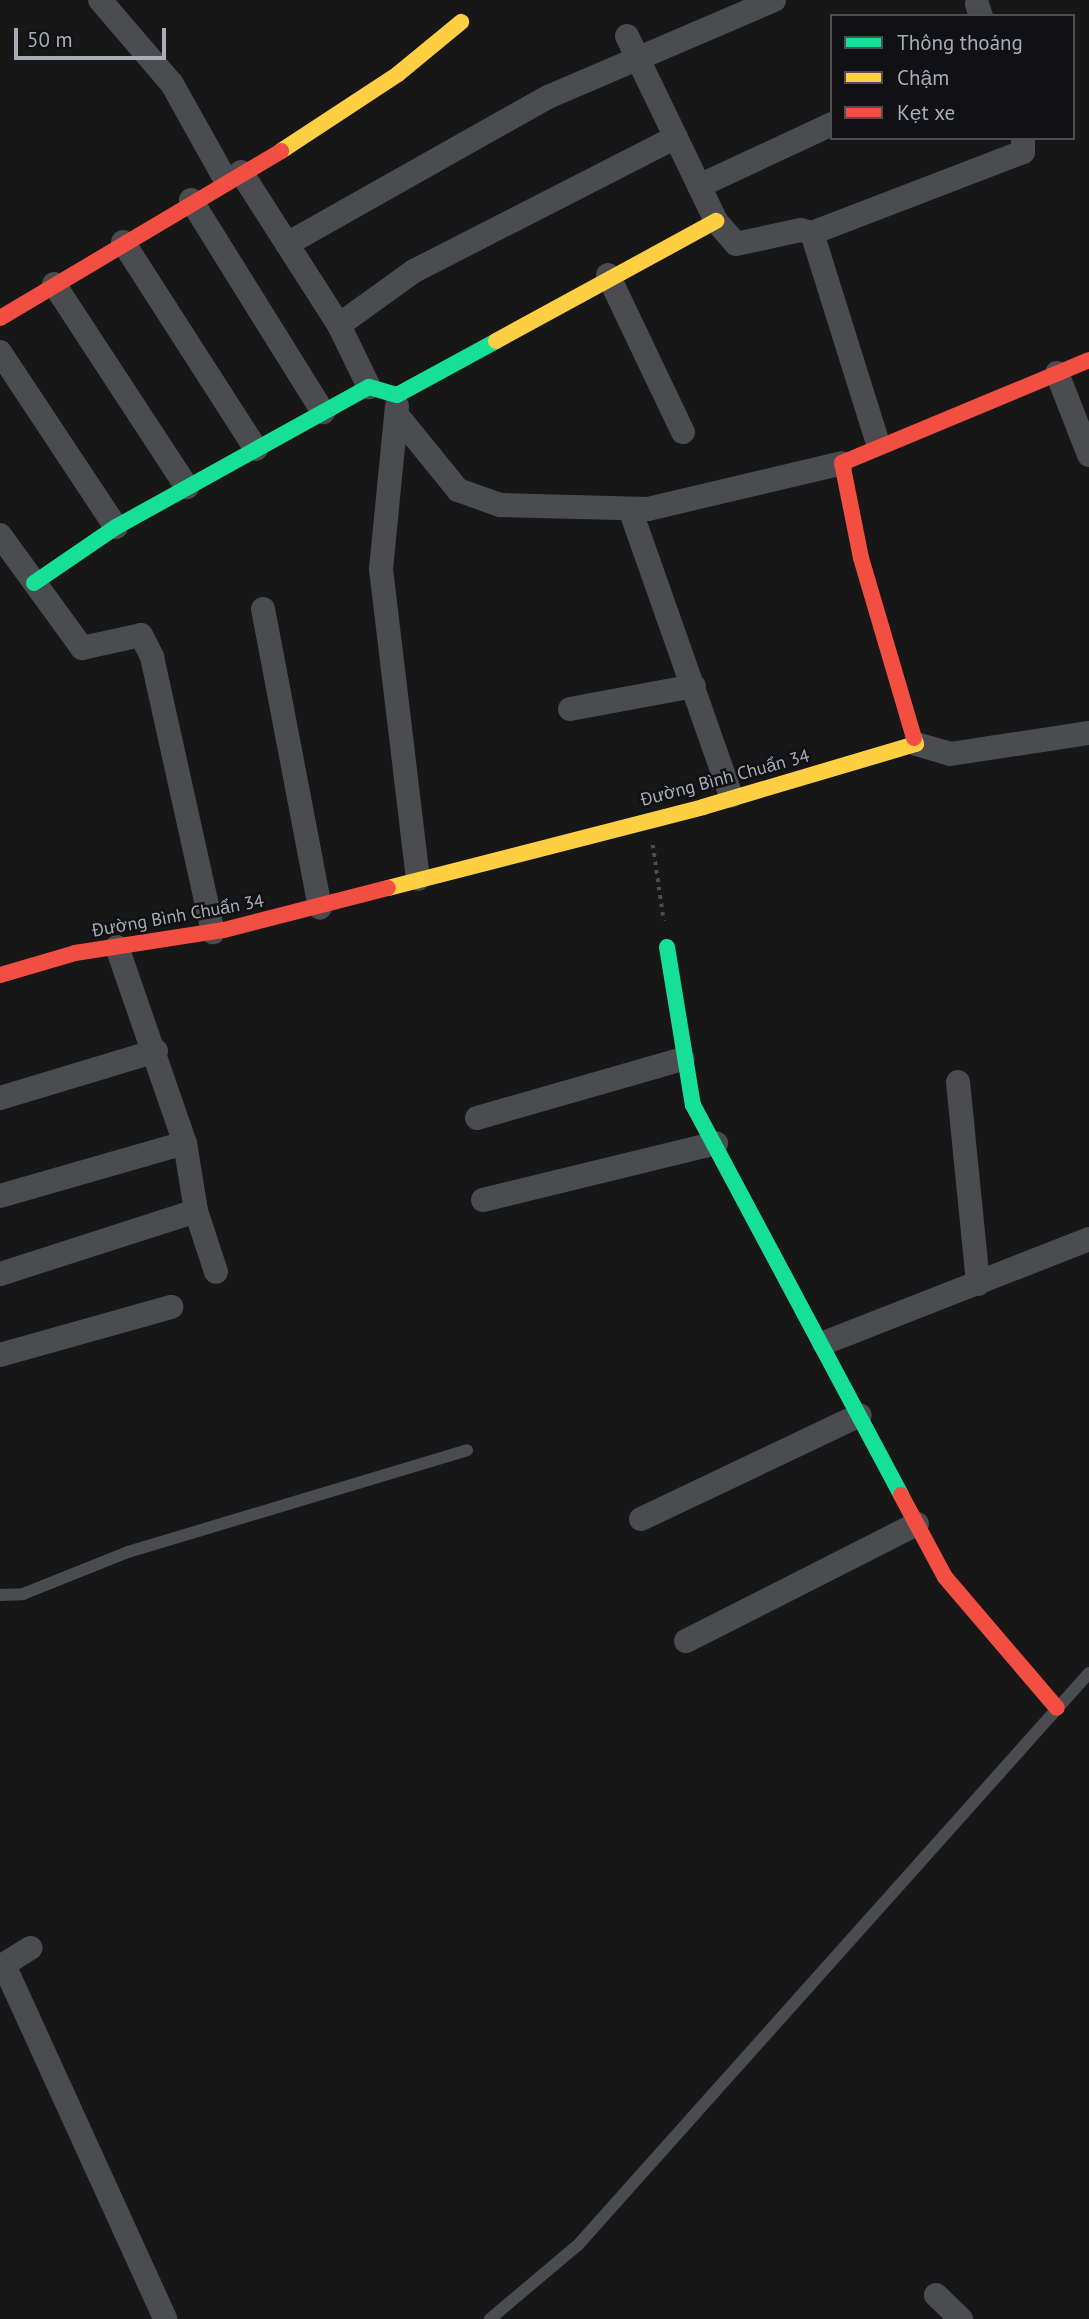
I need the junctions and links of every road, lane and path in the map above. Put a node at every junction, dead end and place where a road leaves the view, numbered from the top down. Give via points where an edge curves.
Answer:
1 (100, 0) edge
2 (774, 0) edge
3 (461, 22) dead end
4 (632, 47) junction
5 (830, 125) edge
6 (676, 137) junction
7 (1023, 140) edge
8 (233, 176) junction
9 (699, 186) junction
10 (191, 200) junction
11 (716, 221) junction
12 (812, 233) junction
13 (123, 242) junction
14 (287, 244) junction
15 (608, 275) junction
16 (54, 284) junction
17 (0, 317) edge
18 (339, 325) junction
19 (0, 352) edge
20 (1089, 360) edge
21 (1057, 373) junction
22 (369, 387) junction
23 (397, 405) junction
24 (323, 412) junction
25 (683, 432) dead end
26 (878, 443) junction
27 (256, 449) junction
28 (1089, 455) edge
29 (842, 463) junction
30 (187, 487) junction
31 (630, 509) junction
32 (116, 527) junction
33 (0, 535) edge
34 (34, 583) junction
35 (263, 609) dead end
36 (694, 686) junction
37 (570, 709) dead end
38 (1089, 733) edge
39 (916, 744) junction
40 (731, 796) junction
41 (650, 819) junction
42 (418, 879) junction
43 (320, 908) junction
44 (213, 932) junction
45 (117, 947) junction
46 (667, 947) joint
47 (0, 975) edge
48 (156, 1051) junction
49 (683, 1059) junction
50 (958, 1082) dead end
51 (0, 1098) edge
52 (477, 1118) dead end
53 (185, 1143) junction
54 (716, 1143) junction
55 (0, 1196) edge
56 (484, 1199) dead end
57 (196, 1211) junction
58 (1089, 1239) edge
59 (216, 1272) dead end
60 (0, 1273) edge
61 (978, 1284) junction
62 (170, 1307) dead end
63 (824, 1343) junction
64 (0, 1355) edge
65 (860, 1415) junction
66 (467, 1450) dead end
67 (641, 1519) dead end
68 (918, 1524) junction
69 (0, 1595) edge
70 (686, 1641) dead end
71 (1089, 1673) edge
72 (1057, 1708) junction
73 (30, 1948) dead end
74 (2, 1966) edge
75 (936, 2295) dead end
76 (165, 2319) edge
77 (490, 2319) edge
78 (961, 2319) edge

1 - 8 street via 172,84
2 - 4 street
3 - 8 street via 398,74
4 - 6 street
4 - 14 street
5 - 9 street
6 - 9 street
6 - 18 street via 414,271
7 - 12 street via 1023,152
8 - 10 street
8 - 14 street
9 - 11 street
10 - 13 street
10 - 24 street
11 - 12 street via 736,244 801,230
11 - 15 street
12 - 26 street
13 - 16 street
13 - 27 street
14 - 18 street
15 - 23 street
15 - 25 street
16 - 17 street
16 - 30 street
18 - 22 street
19 - 32 street
20 - 21 street
21 - 26 street
21 - 28 street
22 - 23 street
22 - 24 street
23 - 31 street via 458,490 500,505
23 - 42 street via 381,569
24 - 27 street
26 - 29 street
27 - 30 street
29 - 31 street
29 - 39 street via 861,558
30 - 32 street
31 - 36 street
32 - 34 street
33 - 34 street
34 - 44 street via 82,649 141,635 152,657
35 - 43 street
36 - 37 street
36 - 40 street
38 - 39 street via 950,754
39 - 40 street, Đường Bình Chuẩn 34
40 - 41 street, Đường Bình Chuẩn 34
41 - 42 street, Đường Bình Chuẩn 34
41 - 46 path
42 - 43 street, Đường Bình Chuẩn 34
43 - 44 street, Đường Bình Chuẩn 34
44 - 45 street, Đường Bình Chuẩn 34
45 - 47 street, Đường Bình Chuẩn 34
45 - 48 street
46 - 49 street
48 - 51 street
48 - 53 street
49 - 52 street
49 - 54 street via 693,1105
50 - 61 street
53 - 55 street
53 - 57 street
54 - 56 street
54 - 63 street
57 - 59 street
57 - 60 street
58 - 61 street
61 - 63 street
62 - 64 street
63 - 65 street
65 - 67 street
65 - 68 street
66 - 69 lane via 128,1552 23,1594
68 - 70 street
68 - 72 street via 944,1577
71 - 72 lane
72 - 77 lane via 578,2245
73 - 74 street
74 - 76 street
75 - 78 street

